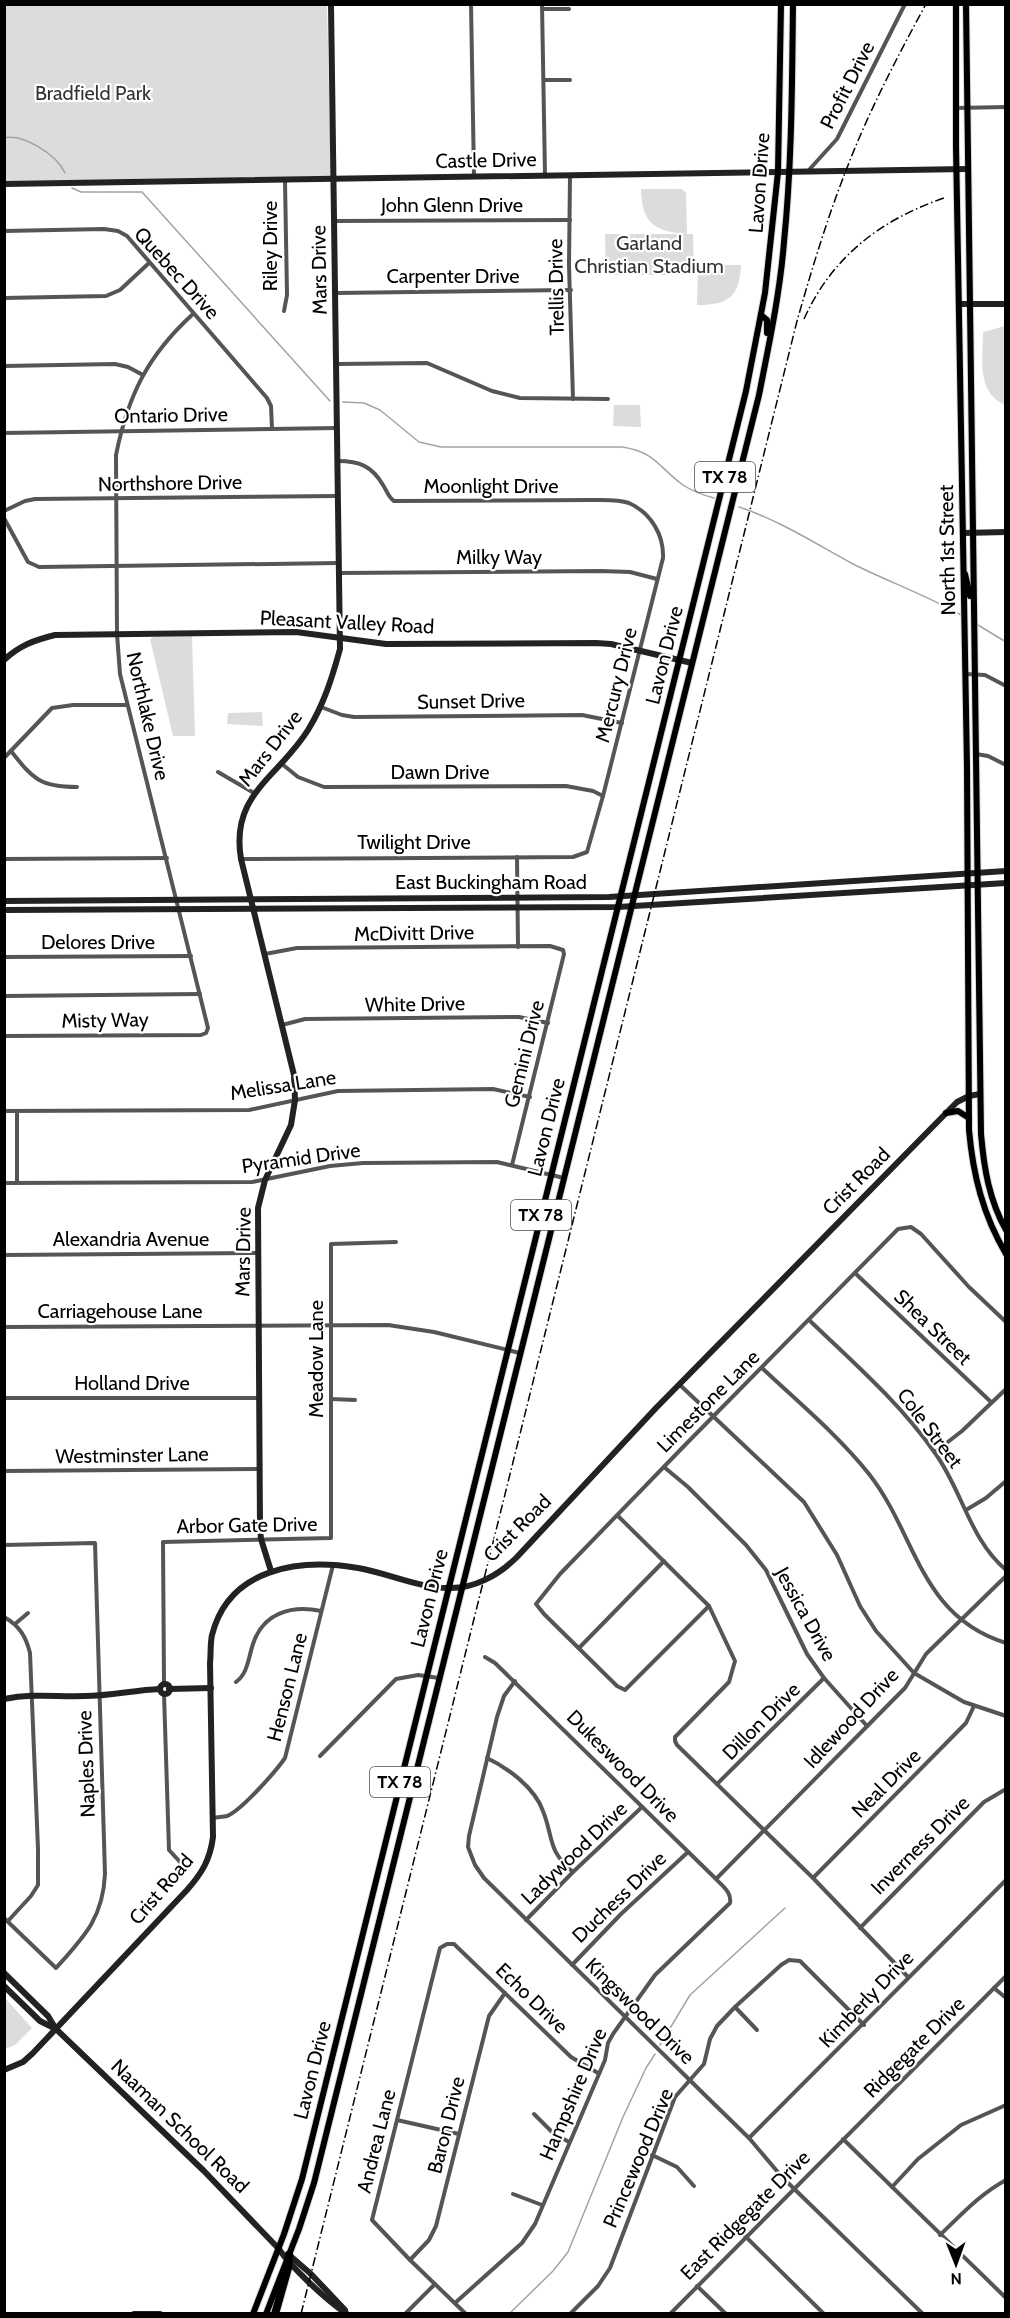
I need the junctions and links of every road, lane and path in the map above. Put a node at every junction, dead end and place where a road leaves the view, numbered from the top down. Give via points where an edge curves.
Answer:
1 (331, 4) edge
2 (471, 4) edge
3 (781, 4) edge
4 (793, 4) edge
5 (905, 4) edge
6 (956, 6) edge
7 (966, 6) edge
8 (542, 7) edge
9 (569, 9) dead end
10 (544, 80) junction
11 (570, 80) dead end
12 (1005, 107) edge
13 (956, 108) junction
14 (967, 108) junction
15 (956, 169) junction
16 (968, 169) junction
17 (778, 172) junction
18 (790, 172) junction
19 (806, 172) junction
20 (545, 175) junction
21 (570, 175) junction
22 (474, 176) junction
23 (334, 179) junction
24 (285, 180) junction
25 (4, 184) edge
26 (570, 220) junction
27 (335, 221) junction
28 (4, 231) edge
29 (149, 263) junction
30 (959, 286) junction
31 (969, 286) junction
32 (571, 290) junction
33 (336, 293) junction
34 (4, 298) edge
35 (959, 304) junction
36 (969, 304) junction
37 (1005, 304) edge
38 (284, 311) dead end
39 (193, 314) junction
40 (761, 315) junction
41 (766, 358) junction
42 (337, 364) junction
43 (4, 366) edge
44 (971, 374) junction
45 (144, 375) junction
46 (961, 375) junction
47 (573, 399) junction
48 (608, 399) dead end
49 (743, 406) junction
50 (756, 408) junction
51 (337, 428) junction
52 (272, 429) junction
53 (121, 431) junction
54 (4, 433) edge
55 (338, 461) junction
56 (338, 496) junction
57 (115, 499) junction
58 (4, 511) edge
59 (4, 518) edge
60 (656, 526) joint
61 (972, 532) junction
62 (1005, 532) edge
63 (963, 533) junction
64 (339, 563) junction
65 (116, 566) junction
66 (339, 573) junction
67 (963, 573) junction
68 (657, 579) junction
69 (973, 614) junction
70 (117, 634) junction
71 (340, 639) junction
72 (640, 651) junction
73 (4, 660) edge
74 (680, 660) junction
75 (692, 663) junction
76 (965, 674) junction
77 (974, 674) junction
78 (1005, 686) edge
79 (127, 705) junction
80 (321, 707) junction
81 (622, 723) junction
82 (11, 751) junction
83 (974, 754) junction
84 (4, 758) edge
85 (282, 764) junction
86 (1005, 765) edge
87 (218, 772) dead end
88 (967, 786) junction
89 (975, 786) junction
90 (76, 787) dead end
91 (254, 793) junction
92 (603, 796) junction
93 (587, 852) joint
94 (517, 857) junction
95 (167, 858) junction
96 (4, 859) edge
97 (241, 859) junction
98 (1005, 871) edge
99 (966, 873) junction
100 (977, 873) junction
101 (890, 879) junction
102 (821, 883) junction
103 (977, 883) junction
104 (1005, 883) edge
105 (966, 884) junction
106 (891, 889) junction
107 (821, 894) junction
108 (635, 896) junction
109 (621, 897) junction
110 (517, 898) junction
111 (177, 900) junction
112 (251, 900) junction
113 (4, 901) edge
114 (632, 906) junction
115 (517, 907) junction
116 (618, 907) junction
117 (179, 909) junction
118 (253, 909) junction
119 (4, 910) edge
120 (518, 947) junction
121 (563, 950) joint
122 (265, 954) junction
123 (191, 956) junction
124 (4, 957) edge
125 (200, 994) junction
126 (4, 996) edge
127 (979, 1002) junction
128 (968, 1004) junction
129 (548, 1023) junction
130 (282, 1025) junction
131 (206, 1033) joint
132 (4, 1036) edge
133 (980, 1094) junction
134 (969, 1096) junction
135 (530, 1097) junction
136 (295, 1100) junction
137 (4, 1111) edge
138 (17, 1111) junction
139 (946, 1113) junction
140 (969, 1118) junction
141 (512, 1166) junction
142 (551, 1175) junction
143 (564, 1178) junction
144 (265, 1180) junction
145 (4, 1183) edge
146 (17, 1183) junction
147 (1005, 1230) edge
148 (396, 1242) dead end
149 (258, 1253) junction
150 (4, 1254) edge
151 (1005, 1254) edge
152 (528, 1267) junction
153 (541, 1271) junction
154 (855, 1273) junction
155 (809, 1320) junction
156 (1005, 1322) edge
157 (258, 1326) junction
158 (330, 1326) junction
159 (4, 1327) edge
160 (508, 1350) junction
161 (521, 1354) junction
162 (762, 1368) junction
163 (680, 1384) junction
164 (1005, 1389) edge
165 (4, 1398) edge
166 (259, 1398) junction
167 (331, 1399) junction
168 (355, 1400) dead end
169 (991, 1402) junction
170 (714, 1417) junction
171 (935, 1452) junction
172 (664, 1467) junction
173 (259, 1468) junction
174 (4, 1471) edge
175 (1005, 1481) edge
176 (966, 1510) junction
177 (618, 1516) junction
178 (261, 1539) junction
179 (331, 1539) joint
180 (4, 1545) edge
181 (664, 1560) junction
182 (333, 1565) junction
183 (1005, 1570) edge
184 (272, 1571) junction
185 (1005, 1576) edge
186 (463, 1587) junction
187 (449, 1588) junction
188 (709, 1606) junction
189 (321, 1611) junction
190 (28, 1613) dead end
191 (4, 1617) edge
192 (961, 1619) junction
193 (15, 1624) junction
194 (1005, 1643) edge
195 (579, 1648) junction
196 (485, 1658) dead end
197 (914, 1672) junction
198 (427, 1676) junction
199 (439, 1678) junction
200 (824, 1678) junction
201 (515, 1681) junction
202 (236, 1682) dead end
203 (211, 1688) junction
204 (164, 1689) junction
205 (32, 1694) junction
206 (99, 1695) junction
207 (4, 1699) edge
208 (974, 1706) junction
209 (1005, 1716) edge
210 (867, 1726) junction
211 (320, 1756) dead end
212 (487, 1758) junction
213 (717, 1784) junction
214 (1005, 1789) edge
215 (642, 1807) junction
216 (213, 1818) junction
217 (764, 1829) junction
218 (384, 1850) junction
219 (688, 1852) junction
220 (396, 1853) junction
221 (181, 1863) dead end
222 (573, 1872) junction
223 (813, 1878) junction
224 (716, 1879) junction
225 (1005, 1880) edge
226 (730, 1903) joint
227 (6, 1919) edge
228 (526, 1920) junction
229 (860, 1928) junction
230 (447, 1944) joint
231 (572, 1965) junction
232 (4, 1972) edge
233 (352, 1976) junction
234 (1005, 1976) edge
235 (908, 1977) junction
236 (364, 1979) junction
237 (4, 1986) edge
238 (994, 1988) junction
239 (505, 1993) junction
240 (1005, 1998) edge
241 (735, 2007) junction
242 (625, 2017) junction
243 (864, 2025) junction
244 (56, 2029) junction
245 (757, 2030) dead end
246 (4, 2070) edge
247 (598, 2073) junction
248 (689, 2080) junction
249 (325, 2085) junction
250 (338, 2088) junction
251 (1005, 2104) edge
252 (534, 2114) dead end
253 (396, 2120) junction
254 (459, 2134) junction
255 (749, 2138) junction
256 (843, 2139) junction
257 (569, 2142) junction
258 (652, 2156) junction
259 (1005, 2180) edge
260 (694, 2186) dead end
261 (891, 2187) junction
262 (794, 2188) junction
263 (513, 2194) dead end
264 (542, 2205) junction
265 (940, 2235) junction
266 (746, 2236) junction
267 (279, 2248) junction
268 (288, 2259) junction
269 (410, 2260) junction
270 (435, 2284) junction
271 (697, 2286) junction
272 (1005, 2298) edge
273 (455, 2303) junction
274 (134, 2313) edge
275 (160, 2313) edge
276 (253, 2313) edge
277 (266, 2313) edge
278 (275, 2313) edge
279 (347, 2313) edge
280 (405, 2313) edge
281 (466, 2313) edge
282 (570, 2313) edge
283 (670, 2313) edge
284 (726, 2313) edge
285 (824, 2313) edge
286 (923, 2313) edge

1 - 23 street, Mars Drive
2 - 22 street
3 - 17 main road, Lavon Drive / TX 78
4 - 18 main road, Lavon Drive / TX 78
5 - 19 street, Profit Drive via 837,139
6 - 7 main road
6 - 13 main road, North 1st Street
7 - 14 main road, North 1st Street
8 - 9 street
8 - 10 street
10 - 11 street
10 - 20 street
12 - 14 street
13 - 14 street
13 - 15 main road, North 1st Street
14 - 16 main road, North 1st Street
15 - 16 street, Castle Drive
15 - 19 street, Castle Drive
15 - 30 main road, North 1st Street
16 - 31 main road, North 1st Street
17 - 18 street, Castle Drive
17 - 21 street, Castle Drive
17 - 40 main road, Lavon Drive / TX 78
18 - 19 street, Castle Drive
18 - 41 main road, Lavon Drive / TX 78 via 783,254
20 - 21 street, Castle Drive
20 - 22 street, Castle Drive
21 - 26 street, Trellis Drive
22 - 23 street, Castle Drive
23 - 24 street, Castle Drive
23 - 27 street, Mars Drive
24 - 25 street, Castle Drive
24 - 38 street, Riley Drive
26 - 27 street, John Glenn Drive
26 - 32 street, Trellis Drive
27 - 33 street, Mars Drive
28 - 29 street, Quebec Drive via 118,231
29 - 34 street via 120,290 106,296
29 - 39 street, Quebec Drive
30 - 31 main road
30 - 35 main road, North 1st Street
31 - 36 main road, North 1st Street
32 - 33 street, Carpenter Drive
32 - 47 street, Trellis Drive
33 - 42 street, Mars Drive
35 - 36 street
35 - 46 main road, North 1st Street
36 - 37 street
36 - 44 main road, North 1st Street
39 - 45 street, Northlake Drive via 171,334
39 - 52 street, Quebec Drive via 267,398
40 - 41 main road via 768,324
40 - 49 main road, Lavon Drive / TX 78
41 - 50 main road, Lavon Drive / TX 78
42 - 47 street via 427,363 505,395
42 - 51 street, Mars Drive
43 - 45 street via 115,364
44 - 46 main road
44 - 61 main road, North 1st Street
45 - 53 street, Northlake Drive
46 - 63 main road, North 1st Street
47 - 48 street
49 - 50 main road
49 - 74 main road, Lavon Drive / TX 78
50 - 75 main road, Lavon Drive / TX 78
51 - 52 street, Ontario Drive
51 - 55 street, Mars Drive
52 - 53 street, Ontario Drive
53 - 54 street, Ontario Drive
53 - 57 street, Northlake Drive
55 - 56 street, Mars Drive
55 - 60 street, Moonlight Drive via 353,461 373,471 394,501 621,501 631,504
56 - 57 street, Northshore Drive
56 - 64 street, Mars Drive
57 - 58 street, Northshore Drive via 35,499
57 - 65 street, Northlake Drive
59 - 65 street via 28,562 39,567
60 - 68 street, Mercury Drive via 664,545
61 - 62 street
61 - 63 street
61 - 69 main road, North 1st Street
63 - 67 main road, North 1st Street
64 - 65 street
64 - 66 street, Mars Drive
65 - 70 street, Northlake Drive
66 - 68 street, Milky Way via 602,571 630,572
66 - 71 street, Mars Drive
67 - 69 main road
67 - 76 main road, North 1st Street
68 - 72 street, Mercury Drive
69 - 77 main road, North 1st Street
70 - 71 street, Pleasant Valley Road via 296,632
70 - 73 street, Pleasant Valley Road via 56,635 18,647
70 - 79 street, Northlake Drive
71 - 72 street, Pleasant Valley Road via 386,645 596,643
71 - 80 street, Mars Drive via 332,681
72 - 74 street, Pleasant Valley Road
72 - 81 street, Mercury Drive
74 - 75 street, Pleasant Valley Road
74 - 109 main road, Lavon Drive / TX 78
75 - 108 main road, Lavon Drive / TX 78
76 - 77 street
76 - 88 main road, North 1st Street
77 - 78 street via 990,676
77 - 83 main road, North 1st Street
79 - 82 street via 52,708
79 - 95 street, Northlake Drive
80 - 81 street, Sunset Drive via 354,717 582,715
80 - 85 street, Mars Drive
81 - 92 street, Mercury Drive
82 - 84 street
82 - 90 street via 47,785
83 - 86 street
83 - 89 main road, North 1st Street
85 - 91 street, Mars Drive
85 - 92 street, Dawn Drive via 298,777 324,787 566,786
87 - 91 street
88 - 89 main road
88 - 99 main road, North 1st Street
89 - 100 main road, North 1st Street
91 - 97 street, Mars Drive via 241,821
92 - 93 street, Mercury Drive
93 - 94 street, Twilight Drive via 573,857
94 - 97 street, Twilight Drive
94 - 110 street
95 - 96 street
95 - 111 street, Northlake Drive
97 - 112 street, Mars Drive
98 - 100 street, East Buckingham Road
99 - 100 street, East Buckingham Road
99 - 101 street, East Buckingham Road
99 - 105 main road, North 1st Street
100 - 103 main road, North 1st Street
101 - 102 street, East Buckingham Road
101 - 106 street
102 - 107 street
102 - 108 street, East Buckingham Road
103 - 104 street, East Buckingham Road
103 - 105 street, East Buckingham Road
103 - 127 main road, North 1st Street
105 - 106 street, East Buckingham Road
105 - 128 main road, North 1st Street
106 - 107 street, East Buckingham Road
107 - 114 street, East Buckingham Road
108 - 109 street, East Buckingham Road
108 - 114 main road, Lavon Drive / TX 78
109 - 110 street, East Buckingham Road
109 - 116 main road, Lavon Drive / TX 78
110 - 112 street, East Buckingham Road
110 - 115 street
111 - 112 street, East Buckingham Road
111 - 113 street, East Buckingham Road
111 - 117 street, Northlake Drive
112 - 118 street, Mars Drive
114 - 116 street, East Buckingham Road
114 - 143 main road, Lavon Drive / TX 78
115 - 116 street, East Buckingham Road
115 - 118 street, East Buckingham Road
115 - 120 street
116 - 142 main road, Lavon Drive / TX 78
117 - 118 street, East Buckingham Road
117 - 119 street, East Buckingham Road
117 - 123 street, Northlake Drive
118 - 122 street, Mars Drive
120 - 121 street, McDivitt Drive via 550,946
120 - 122 street, McDivitt Drive via 297,948
121 - 129 street, Gemini Drive
122 - 130 street, Mars Drive
123 - 124 street, Delores Drive
123 - 125 street, Northlake Drive
125 - 126 street
125 - 131 street, Northlake Drive
127 - 128 main road
127 - 133 main road, North 1st Street
128 - 134 main road, North 1st Street
129 - 130 street, White Drive via 514,1017 305,1019
129 - 135 street, Gemini Drive
130 - 136 street, Mars Drive via 294,1075
131 - 132 street, Misty Way
133 - 134 street, Crist Road
133 - 147 main road, North 1st Street via 984,1163 994,1205
134 - 139 street, Crist Road
134 - 140 main road, North 1st Street
135 - 136 street, Melissa Lane via 493,1089 338,1091
135 - 141 street, Gemini Drive
136 - 138 street, Melissa Lane via 249,1110
136 - 144 street, Mars Drive via 291,1125
137 - 138 street, Melissa Lane
138 - 146 street
139 - 140 main road via 958,1111
139 - 163 street, Crist Road
140 - 151 main road, North 1st Street via 977,1187
141 - 142 street, Pyramid Drive
141 - 144 street, Pyramid Drive via 497,1162 363,1163
142 - 143 street, Pyramid Drive
142 - 152 main road, Lavon Drive / TX 78
143 - 153 main road, Lavon Drive / TX 78
144 - 146 street, Pyramid Drive
144 - 149 street, Mars Drive via 258,1208
145 - 146 street, Pyramid Drive
148 - 158 street, Meadow Lane via 331,1244
149 - 150 street, Alexandria Avenue
149 - 157 street, Mars Drive
152 - 153 main road
152 - 160 main road, Lavon Drive / TX 78
153 - 161 main road, Lavon Drive / TX 78
154 - 155 street, Limestone Lane
154 - 156 street, Limestone Lane via 898,1229 911,1227
154 - 169 street, Shea Street
155 - 162 street, Limestone Lane
155 - 171 street, Cole Street via 888,1396
157 - 158 street, Carriagehouse Lane
157 - 159 street, Carriagehouse Lane
157 - 166 street, Mars Drive
158 - 160 street, Carriagehouse Lane via 388,1325
158 - 167 street, Meadow Lane
160 - 161 street, Carriagehouse Lane
160 - 187 main road, Lavon Drive / TX 78
161 - 186 main road, Lavon Drive / TX 78
162 - 170 street, Limestone Lane
162 - 192 street via 835,1436 868,1473 885,1496 926,1580
163 - 170 street
163 - 186 street, Crist Road via 507,1568
164 - 169 street
165 - 166 street, Holland Drive
166 - 173 street, Mars Drive
167 - 168 street
167 - 179 street, Meadow Lane
169 - 171 street
170 - 172 street, Limestone Lane
170 - 197 street via 804,1502 837,1555 860,1606
171 - 176 street, Cole Street
172 - 177 street, Limestone Lane
172 - 200 street, Jessica Drive via 746,1545 766,1570 794,1630
173 - 174 street, Westminster Lane
173 - 178 street, Mars Drive
175 - 176 street
176 - 183 street, Cole Street via 985,1549
177 - 181 street
177 - 195 street, Limestone Lane via 536,1604
178 - 179 street, Arbor Gate Drive
178 - 184 street, Mars Drive
178 - 204 street, Arbor Gate Drive via 163,1542
180 - 206 street, Naples Drive via 95,1543
181 - 188 street
181 - 195 street
182 - 184 street, Crist Road via 301,1565
182 - 187 street, Crist Road
182 - 189 street, Henson Lane
184 - 203 street, Crist Road via 245,1585 222,1610 212,1636
185 - 192 street, Idlewood Drive
186 - 187 street, Crist Road
186 - 199 main road, Lavon Drive / TX 78
187 - 198 main road, Lavon Drive / TX 78
188 - 195 street via 628,1689 617,1686
188 - 213 street via 735,1661 732,1677 675,1741
189 - 202 street via 293,1608 271,1618 256,1635 244,1676
189 - 216 street, Henson Lane via 285,1758 237,1810
190 - 193 street
191 - 193 street
192 - 194 street
192 - 197 street, Idlewood Drive
193 - 205 street via 26,1637 30,1653
196 - 201 street, Dukeswood Drive
197 - 208 street
197 - 210 street, Idlewood Drive via 905,1688
198 - 199 street
198 - 211 street via 396,1679
198 - 218 main road, Lavon Drive / TX 78
199 - 220 main road, Lavon Drive / TX 78
200 - 210 street, Jessica Drive
200 - 213 street, Dillon Drive
201 - 212 street, Kingswood Drive via 504,1696
201 - 215 street, Dukeswood Drive
203 - 204 street
203 - 216 street, Crist Road
204 - 206 street
204 - 221 street via 169,1850
205 - 206 street
205 - 207 street
205 - 227 street via 38,1885
206 - 227 street, Naples Drive via 104,1892 96,1917 56,1968
208 - 209 street
208 - 223 street, Neal Drive via 966,1724
210 - 217 street, Idlewood Drive
212 - 222 street via 501,1764 536,1798 552,1846 561,1862
212 - 228 street, Kingswood Drive via 468,1847 484,1878
213 - 217 street
214 - 229 street, Inverness Drive via 984,1802
215 - 219 street, Dukeswood Drive
215 - 222 street, Ladywood Drive
216 - 244 street, Crist Road via 211,1854 201,1873
217 - 223 street
217 - 224 street, Idlewood Drive
218 - 220 main road
218 - 233 main road, Lavon Drive / TX 78
219 - 224 street, Dukeswood Drive
219 - 231 street, Duchess Drive
220 - 236 main road, Lavon Drive / TX 78
222 - 228 street, Ladywood Drive
223 - 229 street
224 - 226 street, Dukeswood Drive via 730,1895
225 - 235 street, Kimberly Drive
226 - 242 street, Hampshire Drive via 655,1976
228 - 231 street, Kingswood Drive
229 - 235 street
230 - 239 street, Echo Drive via 454,1944
230 - 253 street, Andrea Lane via 440,1948
231 - 242 street, Kingswood Drive
232 - 244 street, Naaman School Road
233 - 236 main road
233 - 249 main road, Lavon Drive / TX 78
234 - 238 street, Ridgegate Drive
235 - 243 street, Kimberly Drive
236 - 250 main road, Lavon Drive / TX 78
237 - 244 street, Naaman School Road via 40,2021
238 - 240 street
238 - 256 street, Ridgegate Drive
239 - 247 street, Echo Drive via 571,2057
239 - 254 street, Baron Drive via 489,2016
241 - 243 street, Princewood Drive via 781,1965 789,1960 800,1961
241 - 245 street
241 - 248 street, Princewood Drive via 717,2026 704,2064
242 - 247 street, Hampshire Drive via 608,2043
242 - 248 street, Kingswood Drive
243 - 255 street, Kimberly Drive
244 - 246 street, Crist Road via 23,2062
244 - 267 street, Naaman School Road
247 - 257 street, Hampshire Drive
248 - 255 street, Kingswood Drive
248 - 258 street, Princewood Drive via 675,2097
249 - 250 main road
249 - 267 main road, Lavon Drive / TX 78 via 302,2179
250 - 268 main road, Lavon Drive / TX 78 via 314,2183
251 - 261 street via 961,2125 918,2159
252 - 257 street via 552,2133
253 - 254 street
253 - 269 street, Andrea Lane via 372,2220
254 - 269 street, Baron Drive via 436,2226
255 - 262 street, Kingswood Drive
256 - 261 street
256 - 262 street, East Ridgegate Drive
257 - 264 street, Hampshire Drive
258 - 260 street via 677,2168
258 - 282 street, Princewood Drive via 610,2268
259 - 265 street via 980,2197
261 - 265 street
262 - 266 street, East Ridgegate Drive
262 - 286 street, Kingswood Drive
263 - 264 street
264 - 273 street, Hampshire Drive via 522,2243
265 - 272 street
266 - 271 street, East Ridgegate Drive
266 - 285 street
267 - 268 street, Naaman School Road
267 - 276 main road, Lavon Drive / TX 78
268 - 277 main road, Lavon Drive / TX 78
268 - 278 highway
268 - 279 street, Naaman School Road via 336,2307
269 - 270 street, Andrea Lane
270 - 273 street, Andrea Lane
270 - 280 street
271 - 283 street, East Ridgegate Drive
271 - 284 street
273 - 281 street, Andrea Lane
274 - 275 street

